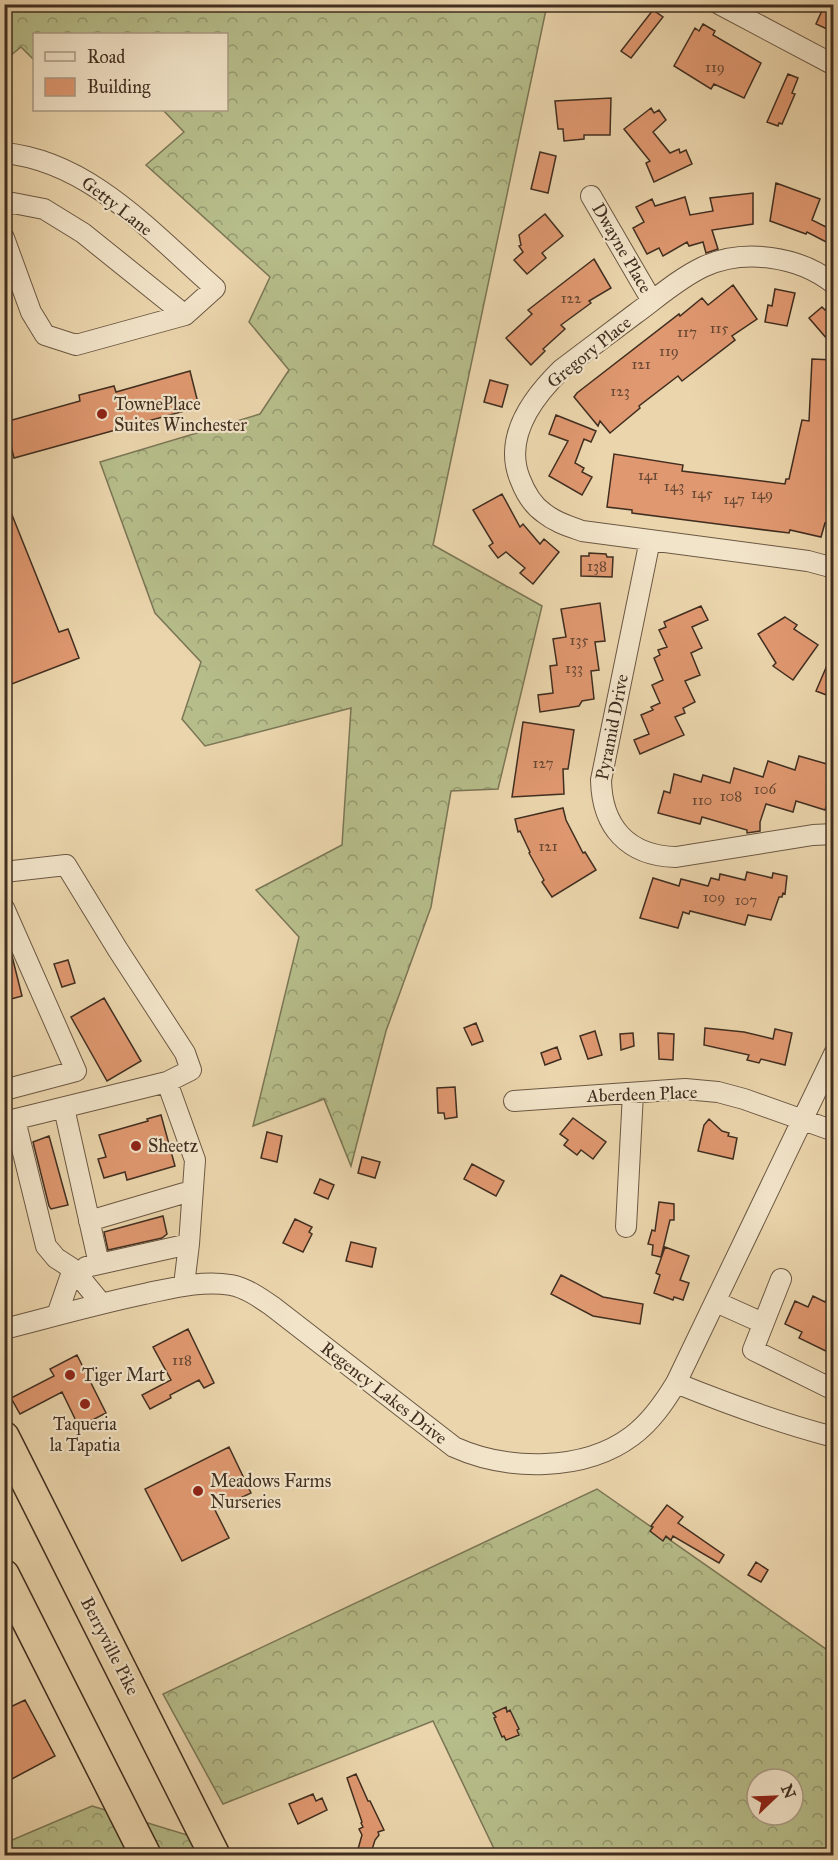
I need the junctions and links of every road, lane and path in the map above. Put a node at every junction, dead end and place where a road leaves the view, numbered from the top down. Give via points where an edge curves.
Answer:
1 (718, 4) edge
2 (834, 65) edge
3 (4, 153) edge
4 (591, 196) dead end
5 (4, 206) edge
6 (4, 238) edge
7 (834, 284) edge
8 (652, 301) junction
9 (185, 315) junction
10 (650, 540) junction
11 (834, 568) edge
12 (834, 834) edge
13 (4, 872) edge
14 (4, 908) edge
15 (834, 1054) edge
16 (76, 1071) junction
17 (167, 1082) junction
18 (4, 1090) edge
19 (633, 1093) junction
20 (514, 1101) dead end
21 (70, 1106) junction
22 (802, 1120) junction
23 (10, 1121) edge
24 (834, 1131) edge
25 (192, 1196) junction
26 (89, 1221) junction
27 (626, 1227) dead end
28 (189, 1244) junction
29 (99, 1264) junction
30 (73, 1269) junction
31 (780, 1279) dead end
32 (184, 1286) junction
33 (716, 1302) junction
34 (101, 1303) junction
35 (57, 1315) junction
36 (763, 1323) junction
37 (4, 1329) edge
38 (676, 1383) junction
39 (834, 1390) edge
40 (4, 1437) edge
41 (834, 1437) edge
42 (4, 1575) edge
43 (146, 1856) edge
44 (215, 1856) edge

1 - 2 street
3 - 9 street, Getty Lane via 50,163 101,189 215,288
4 - 8 street, Dwayne Place
5 - 9 street via 13,203 44,208 83,233
6 - 9 street via 31,312 45,335 76,345
7 - 8 street, Gregory Place via 798,264 742,257 705,267
8 - 10 street, Gregory Place via 548,383 519,428 514,457 517,473 532,502 559,523 582,531
10 - 11 street, Gregory Place via 808,561
10 - 12 street, Pyramid Drive via 601,780 604,808 612,825 643,852 676,857
13 - 17 street via 66,865 185,1053 191,1070
14 - 16 street
15 - 22 street, Regency Lakes Drive
16 - 18 street
16 - 21 street
17 - 21 street
17 - 25 street via 195,1160
19 - 20 street, Aberdeen Place
19 - 22 street, Aberdeen Place via 685,1089 718,1092
19 - 27 street
21 - 23 street
21 - 26 street
22 - 24 street, Aberdeen Place
22 - 33 street, Regency Lakes Drive
23 - 30 street via 46,1246
25 - 26 street via 184,1193
25 - 28 street
26 - 29 street
28 - 29 street
28 - 32 street
29 - 30 street
30 - 34 street
30 - 35 street
31 - 36 street
32 - 34 street, Regency Lakes Drive
32 - 38 street, Regency Lakes Drive via 233,1286 257,1296 440,1438 490,1460 536,1464 568,1461 615,1446 649,1422
33 - 36 street
33 - 38 street, Regency Lakes Drive
34 - 35 street, Regency Lakes Drive
35 - 37 street, Regency Lakes Drive
36 - 39 street via 753,1350
38 - 41 street via 747,1411
40 - 44 highway, Berryville Pike
42 - 43 highway

